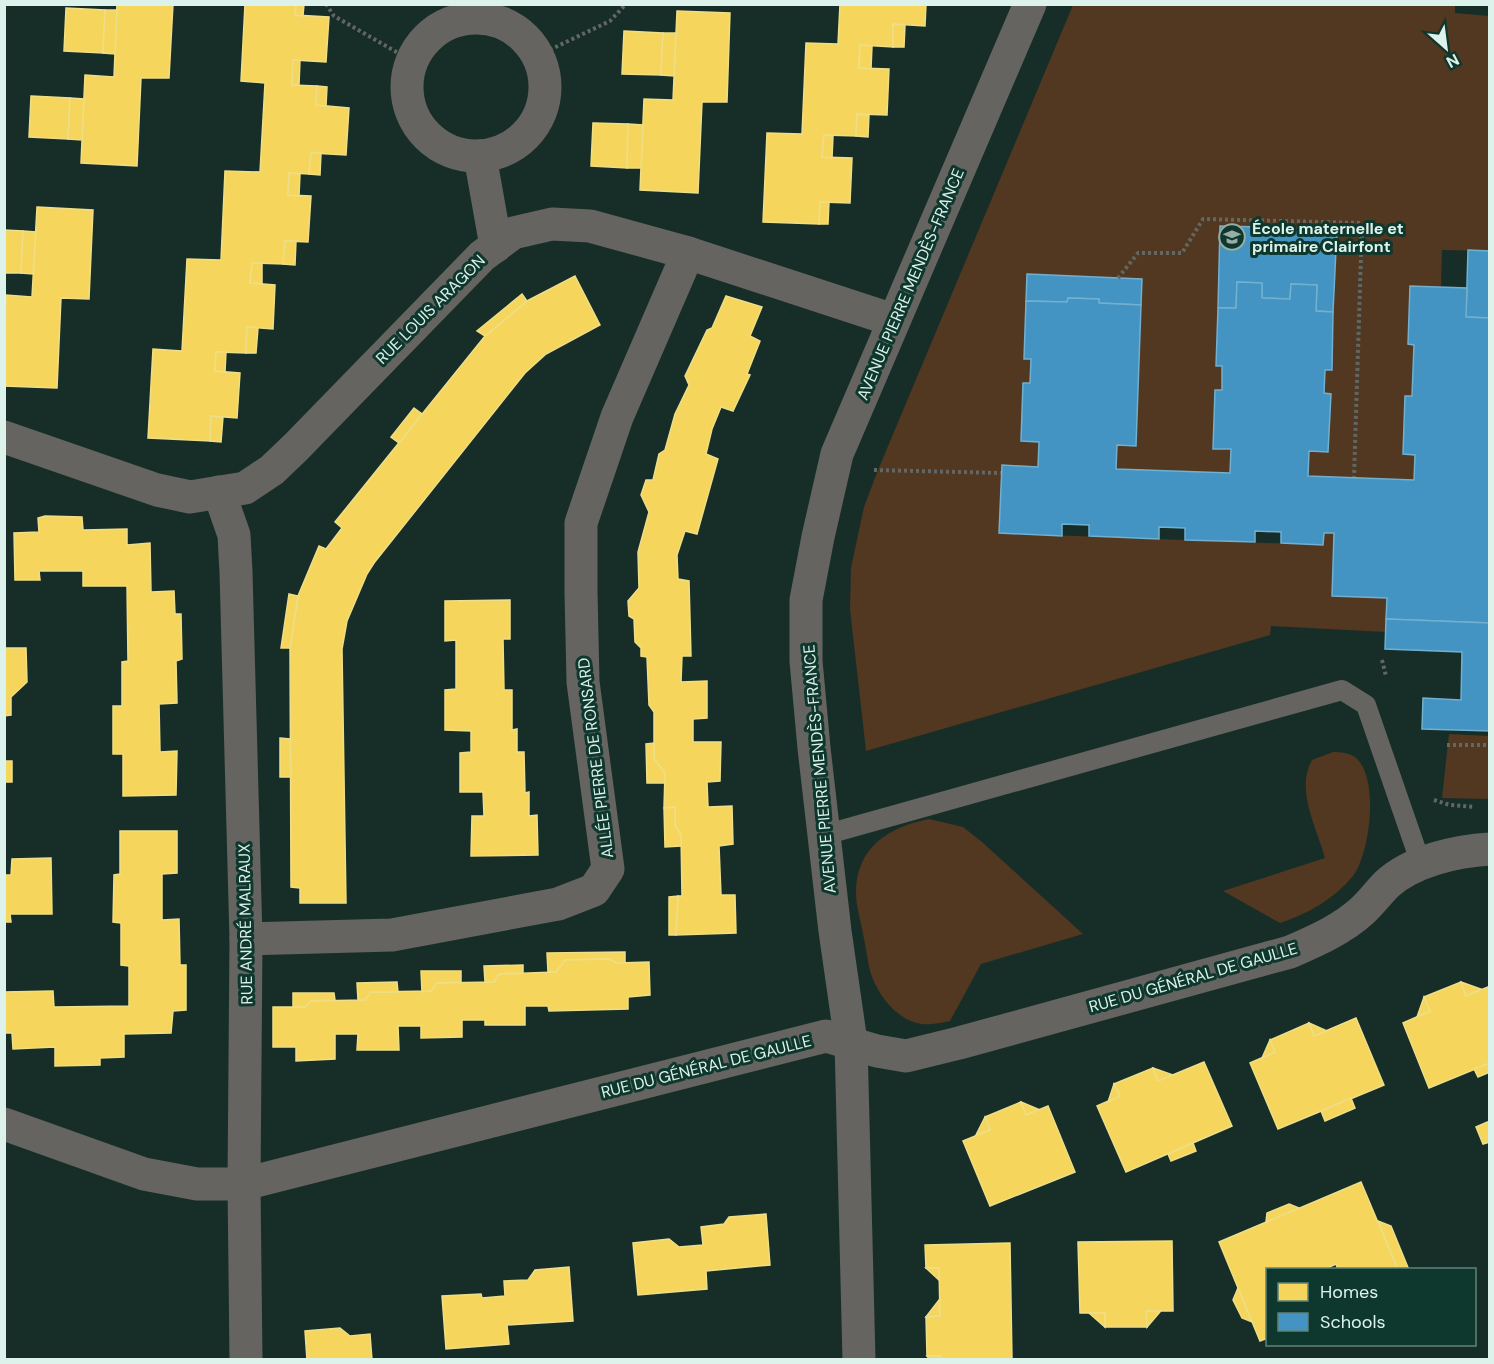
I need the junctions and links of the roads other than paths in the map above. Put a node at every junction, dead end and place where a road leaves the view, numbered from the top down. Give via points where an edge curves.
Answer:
1 (1030, 4) edge
2 (480, 156) junction
3 (496, 246) junction
4 (688, 253) junction
5 (893, 321) junction
6 (4, 437) edge
7 (219, 492) junction
8 (824, 835) junction
9 (1490, 849) edge
10 (1421, 864) junction
11 (246, 939) junction
12 (851, 1042) junction
13 (4, 1124) edge
14 (244, 1184) junction
15 (246, 1359) edge
16 (859, 1359) edge

1 - 5 street, AVENUE PIERRE MENDÈS-FRANCE
2 - 2 street via 499,153 531,130 541,113 545,74 538,55 512,27 474,18 454,21 422,44 407,80 414,118 426,135 460,155
2 - 3 street
3 - 4 street, RUE LOUIS ARAGON via 513,233 552,224 590,226
3 - 7 street, RUE LOUIS ARAGON via 272,470 245,488
4 - 5 street, RUE LOUIS ARAGON
4 - 11 street, ALLÉE PIERRE DE RONSARD via 617,417 581,524 583,682 608,869 594,890 558,904 392,935
5 - 8 street, AVENUE PIERRE MENDÈS-FRANCE via 836,462 806,600 806,662
6 - 7 street, RUE LOUIS ARAGON via 157,490 190,497
7 - 11 street, RUE ANDRÉ MALRAUX via 234,535
8 - 10 lane via 1342,690 1366,705
8 - 12 street, AVENUE PIERRE MENDÈS-FRANCE
9 - 10 street, RUE DU GÉNÉRAL DE GAULLE via 1465,851
10 - 12 street, RUE DU GÉNÉRAL DE GAULLE via 1388,883 1361,912 1329,934 1290,952 906,1056
11 - 14 street, RUE ANDRÉ MALRAUX
12 - 14 street, RUE DU GÉNÉRAL DE GAULLE via 826,1036
12 - 16 street, AVENUE PIERRE MENDÈS-FRANCE
13 - 14 street, RUE DU GÉNÉRAL DE GAULLE via 144,1174 197,1184
14 - 15 street, RUE ANDRÉ MALRAUX

